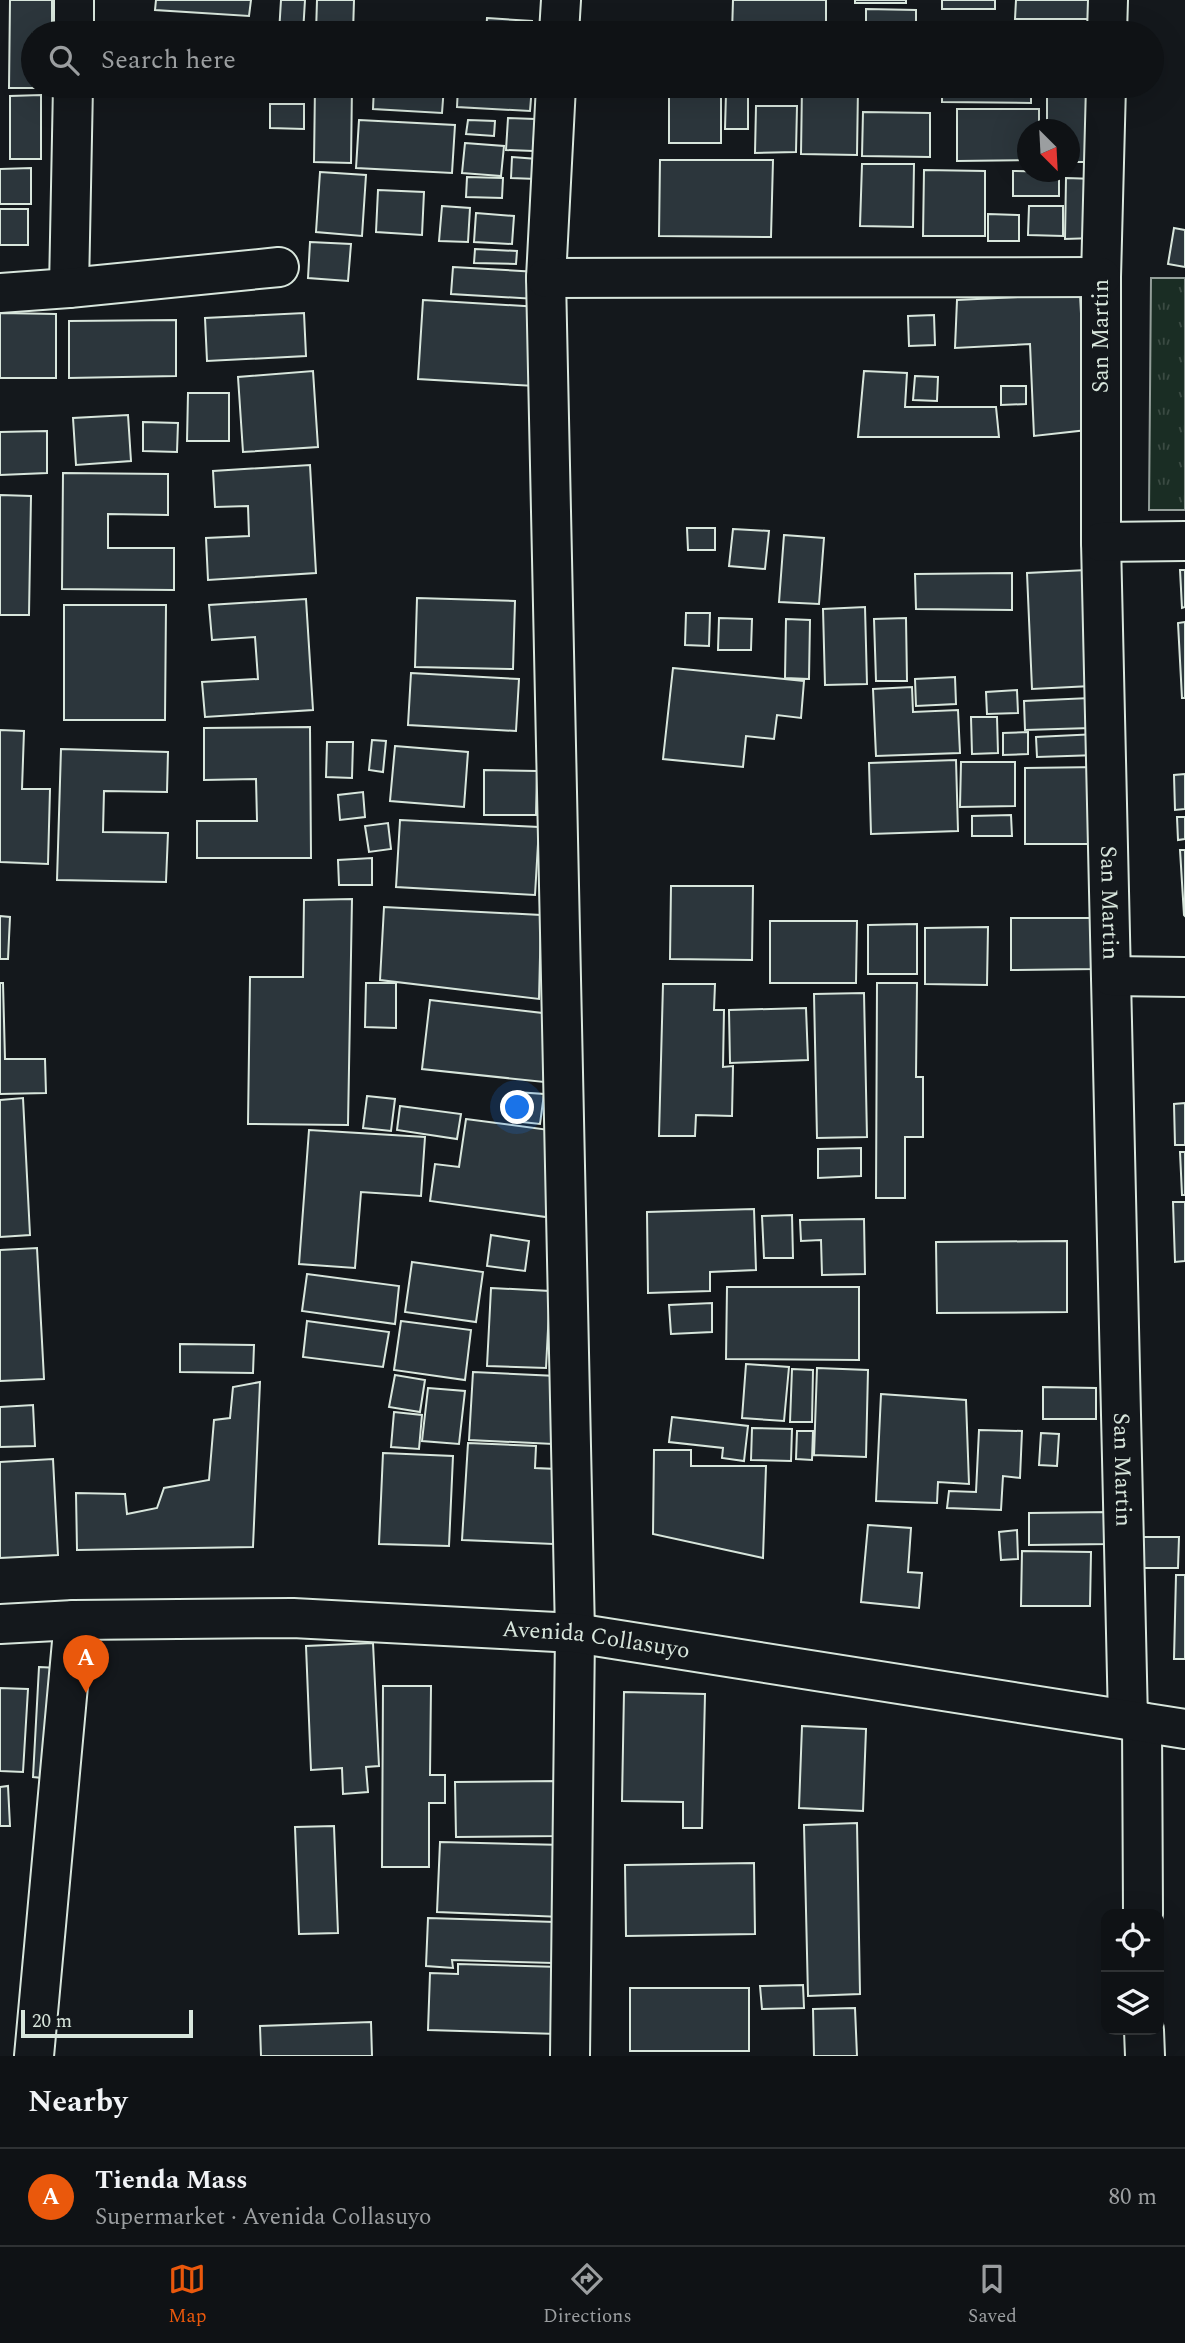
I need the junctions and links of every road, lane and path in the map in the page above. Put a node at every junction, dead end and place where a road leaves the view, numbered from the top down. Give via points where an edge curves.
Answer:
1 (74, 0) edge
2 (561, 0) edge
3 (1108, 0) edge
4 (74, 21) edge
5 (560, 21) edge
6 (1107, 21) edge
7 (73, 98) edge
8 (555, 98) edge
9 (1105, 98) edge
10 (279, 267) dead end
11 (1101, 277) junction
12 (546, 278) junction
13 (69, 288) junction
14 (0, 293) edge
15 (1185, 541) edge
16 (1101, 542) junction
17 (1111, 976) junction
18 (1185, 977) edge
19 (74, 1620) junction
20 (0, 1624) edge
21 (575, 1633) junction
22 (1135, 1721) junction
23 (1185, 1729) edge
24 (1143, 1909) edge
25 (1144, 2035) edge
26 (34, 2056) edge
27 (570, 2056) edge
28 (1144, 2056) edge

1 - 4 street
2 - 5 street
3 - 6 street
7 - 13 street
8 - 12 street
9 - 11 street, San Martin
10 - 13 street
11 - 12 street
11 - 16 street, San Martin
12 - 21 street
13 - 14 street
15 - 16 street
16 - 17 street, San Martin
17 - 18 street
17 - 22 street, San Martin
19 - 20 street, Avenida Collasuyo
19 - 21 street, Avenida Collasuyo via 293,1618
19 - 26 street
21 - 22 street, Avenida Collasuyo
21 - 27 street
22 - 23 street, Avenida Collasuyo
22 - 24 street, San Martin
25 - 28 street

